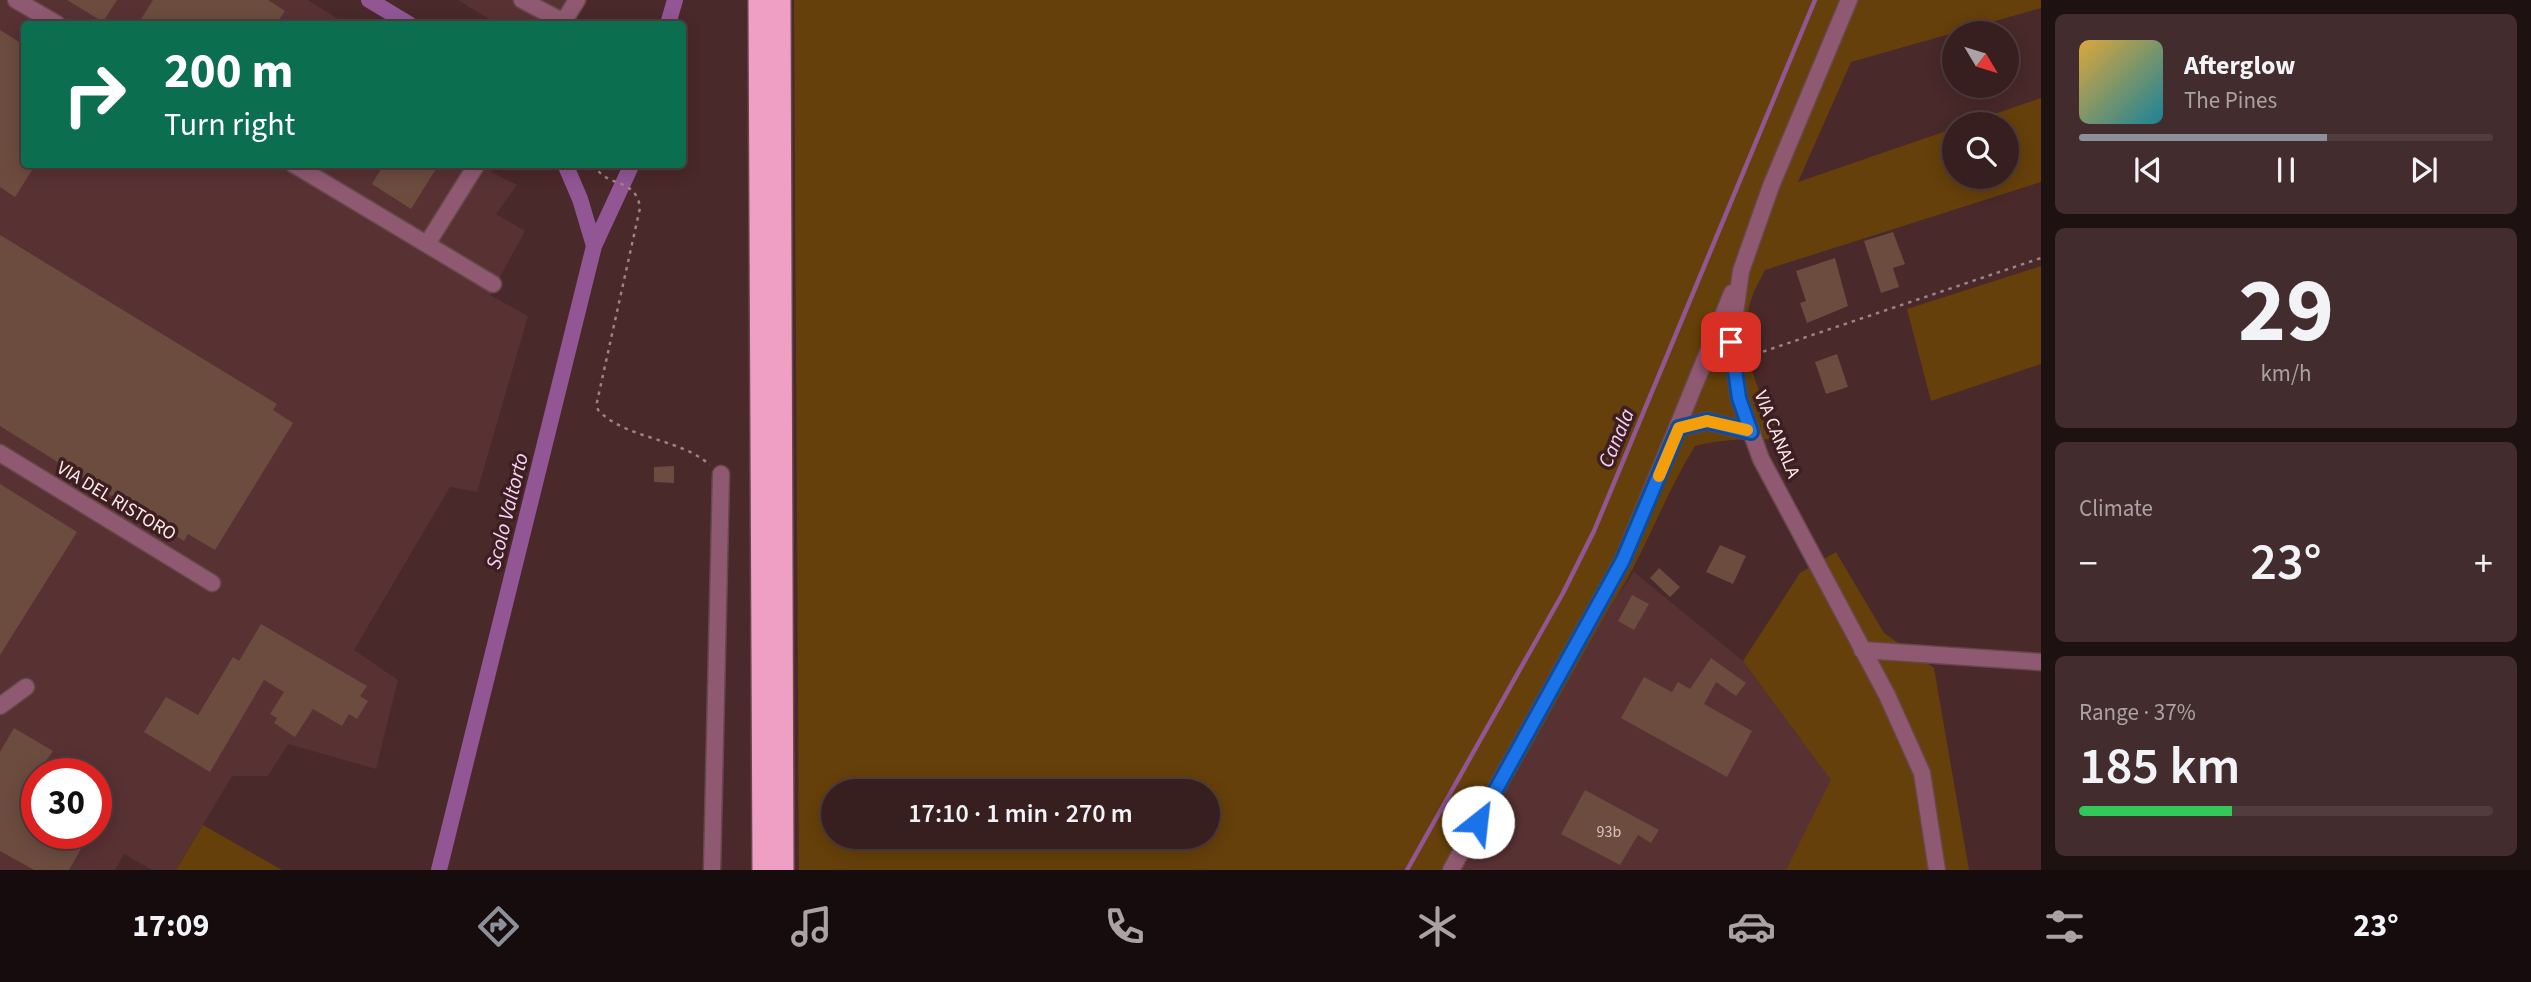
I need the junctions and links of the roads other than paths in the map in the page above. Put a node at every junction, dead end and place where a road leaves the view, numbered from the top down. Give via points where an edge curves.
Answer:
1 (16, 0) edge
2 (522, 0) edge
3 (577, 0) edge
4 (759, 0) edge
5 (780, 0) edge
6 (1849, 0) edge
7 (52, 21) edge
8 (559, 21) edge
9 (564, 21) edge
10 (300, 168) edge
11 (475, 168) edge
12 (428, 244) junction
13 (1741, 271) junction
14 (493, 285) dead end
15 (1679, 428) junction
16 (1751, 432) junction
17 (0, 453) edge
18 (721, 474) road end
19 (212, 583) dead end
20 (1862, 650) junction
21 (2041, 662) edge
22 (26, 687) dead end
23 (0, 706) edge
24 (712, 870) edge
25 (763, 870) edge
26 (783, 870) edge
27 (1451, 870) edge
28 (1937, 870) edge

1 - 7 street
2 - 8 street
3 - 9 street
4 - 25 highway
5 - 26 highway
6 - 13 street, VIA CANALA via 1771,186
10 - 12 street
11 - 12 street
12 - 14 street
13 - 15 street
13 - 16 street, VIA CANALA via 1731,342 1739,398
15 - 16 street via 1707,421
15 - 27 street via 1623,560
16 - 20 street, VIA CANALA
17 - 19 street, VIA DEL RISTORO
18 - 24 street
20 - 21 street
20 - 28 street, VIA CANALA via 1922,774
22 - 23 street

